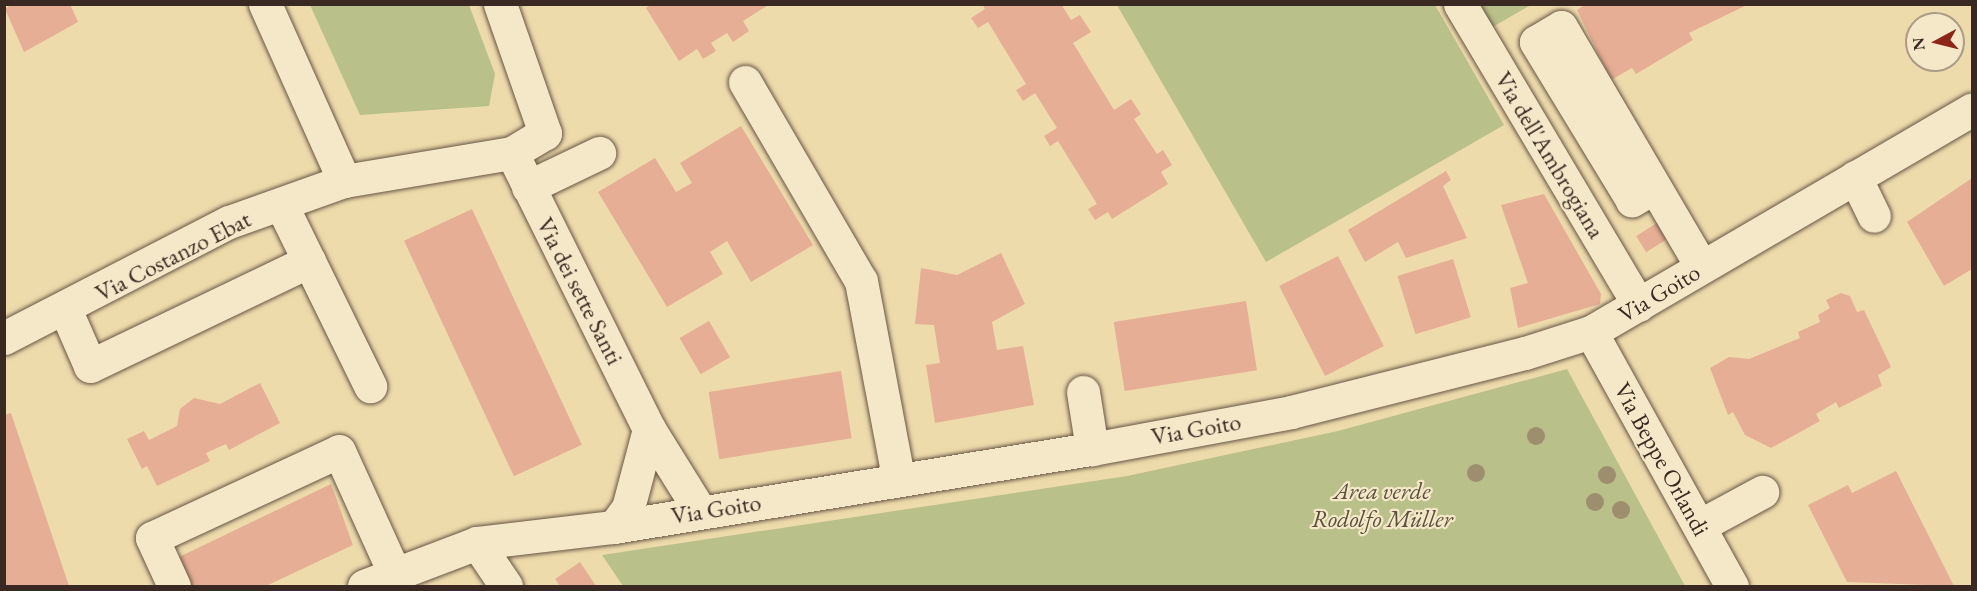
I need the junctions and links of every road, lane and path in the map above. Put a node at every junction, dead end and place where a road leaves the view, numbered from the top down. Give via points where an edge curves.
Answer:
1 (265, 4) edge
2 (500, 4) edge
3 (1460, 4) edge
4 (745, 82) dead end
5 (1972, 109) edge
6 (512, 153) junction
7 (599, 153) dead end
8 (1855, 177) junction
9 (344, 182) junction
10 (1654, 187) junction
11 (528, 188) junction
12 (281, 204) junction
13 (1874, 216) dead end
14 (309, 261) junction
15 (1702, 267) junction
16 (1639, 305) junction
17 (66, 311) junction
18 (1591, 332) junction
19 (5, 335) edge
20 (370, 386) dead end
21 (1083, 392) dead end
22 (649, 429) junction
23 (1092, 449) junction
24 (898, 477) junction
25 (1762, 492) dead end
26 (700, 511) junction
27 (1699, 525) junction
28 (614, 527) junction
29 (477, 543) junction
30 (394, 572) junction
31 (174, 586) edge
32 (364, 586) edge
33 (506, 586) edge
34 (1732, 586) edge

1 - 9 street
2 - 6 street via 545,133
3 - 16 street, Via dell'Ambrogiana
4 - 24 street via 861,281
5 - 8 street, Via Goito
6 - 9 street
6 - 11 street, Via dei sette Santi
7 - 11 street
8 - 13 street
8 - 15 street, Via Goito
9 - 12 street, Via Costanzo Ebat
10 - 10 street via 1561,27 1536,42 1632,200
10 - 15 street
11 - 22 street, Via dei sette Santi
12 - 14 street
12 - 17 street, Via Costanzo Ebat via 230,222
14 - 17 street via 90,366
14 - 20 street
15 - 16 street, Via Goito
16 - 18 street, Via Goito
17 - 19 street, Via Costanzo Ebat
18 - 23 street, Via Goito via 1291,412
18 - 27 street, Via Beppe Orlandi
21 - 23 street
22 - 26 street, Via dei sette Santi
22 - 28 street via 628,508
23 - 24 street, Via Goito
24 - 26 street, Via Goito
25 - 27 street
26 - 28 street, Via Goito
27 - 34 street, Via Beppe Orlandi
28 - 29 street, Via Goito
29 - 30 street, Via Goito via 437,547
29 - 33 street
30 - 31 street via 339,451 152,538
30 - 32 street, Via Goito

